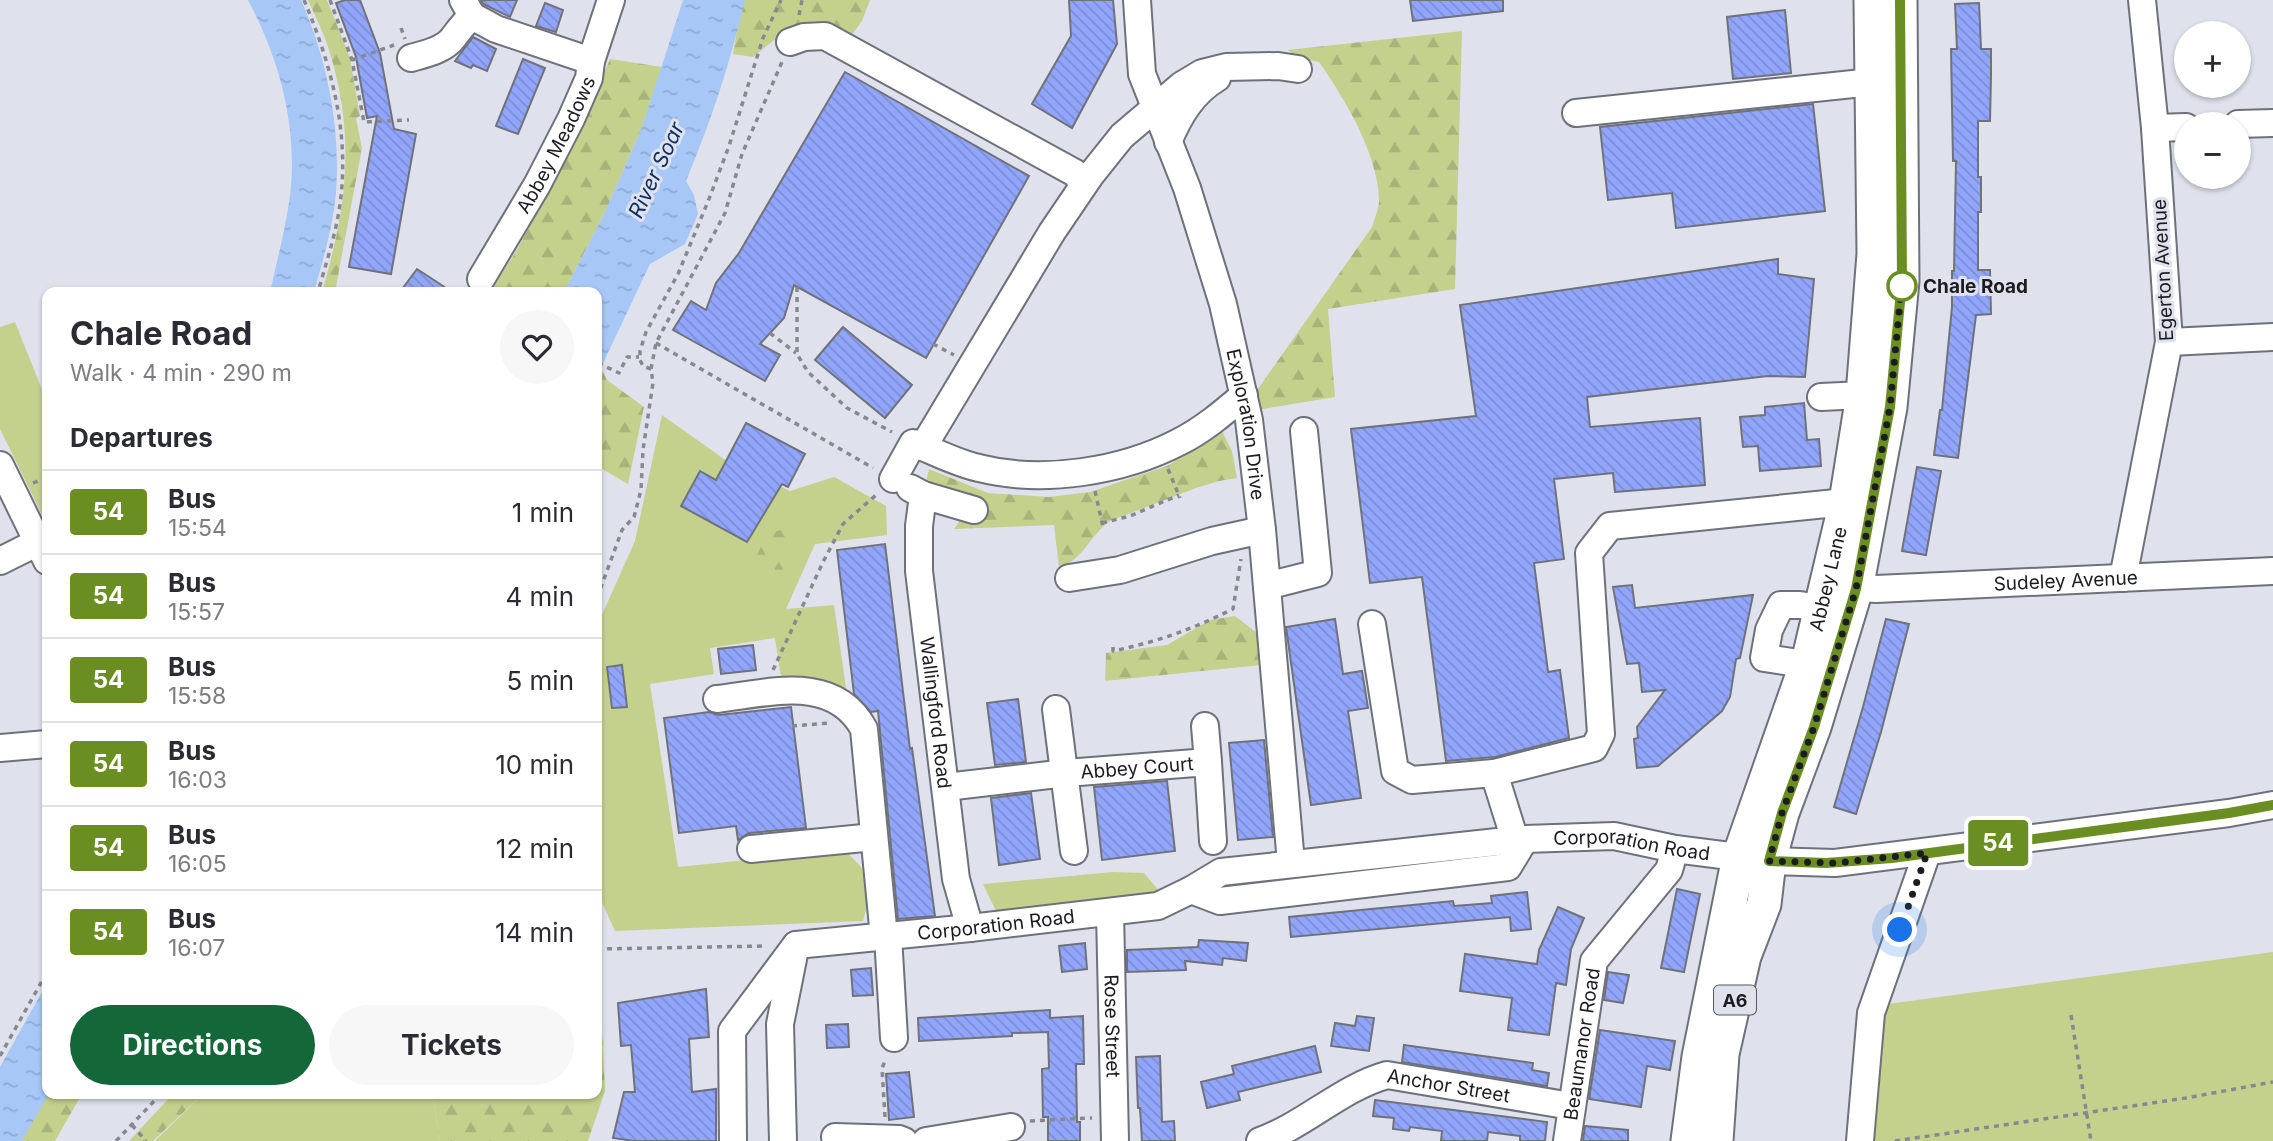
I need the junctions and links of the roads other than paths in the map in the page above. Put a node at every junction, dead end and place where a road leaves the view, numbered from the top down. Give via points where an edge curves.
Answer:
1 (611, 0) edge
2 (1137, 0) edge
3 (1871, 0) edge
4 (1900, 0) edge
5 (2142, 0) edge
6 (468, 8) edge
7 (790, 41) road end
8 (408, 49) road end
9 (591, 61) junction
10 (1239, 68) junction
11 (1298, 69) dead end
12 (1872, 82) junction
13 (1155, 109) junction
14 (1576, 113) dead end
15 (2273, 123) edge
16 (2251, 124) edge
17 (2174, 127) edge
18 (2155, 128) junction
19 (1168, 142) junction
20 (1084, 184) junction
21 (481, 279) dead end
22 (2273, 337) edge
23 (2169, 342) junction
24 (1244, 395) junction
25 (1863, 395) junction
26 (1821, 397) dead end
27 (1304, 431) dead end
28 (918, 445) junction
29 (0, 465) edge
30 (923, 495) junction
31 (1846, 502) junction
32 (974, 510) dead end
33 (1253, 531) junction
34 (42, 550) edge
35 (42, 552) edge
36 (0, 561) edge
37 (2273, 571) edge
38 (1069, 578) dead end
39 (2123, 578) junction
40 (1267, 586) junction
41 (1834, 594) junction
42 (1372, 624) dead end
43 (1806, 664) junction
44 (717, 699) dead end
45 (1056, 709) dead end
46 (1205, 726) dead end
47 (42, 744) edge
48 (0, 748) edge
49 (1209, 762) junction
50 (1066, 773) junction
51 (1494, 773) junction
52 (946, 787) junction
53 (2273, 805) edge
54 (874, 837) junction
55 (1520, 840) junction
56 (1213, 841) dead end
57 (751, 849) dead end
58 (1675, 849) junction
59 (1074, 851) dead end
60 (1927, 853) junction
61 (1754, 859) junction
62 (1291, 863) junction
63 (1191, 890) junction
64 (1110, 912) junction
65 (970, 928) junction
66 (886, 936) junction
67 (796, 945) junction
68 (894, 1038) road end
69 (1571, 1106) junction
70 (1012, 1127) road end
71 (1115, 1129) edge
72 (1288, 1136) edge
73 (835, 1137) dead end
74 (733, 1141) edge
75 (783, 1141) edge
76 (904, 1141) edge
77 (926, 1141) edge
78 (1260, 1141) edge
79 (1567, 1141) edge
80 (1688, 1141) edge
81 (1716, 1141) edge
82 (1860, 1141) edge

1 - 9 street, Abbey Meadows
2 - 13 street, Exploration Drive via 1142,74
3 - 12 main road, Abbey Lane / A6
4 - 41 main road, Abbey Lane / A6 via 1902,281 1890,407
5 - 18 street, Egerton Avenue
6 - 8 street via 452,40 437,50
6 - 9 street via 496,29
7 - 20 street via 825,36 1075,173
9 - 21 street, Abbey Meadows via 589,78 571,119
10 - 11 street
10 - 13 street via 1215,68 1194,77
10 - 19 street via 1198,92
12 - 14 street
12 - 25 main road, Abbey Lane / A6 via 1874,254
13 - 19 street, Exploration Drive
13 - 20 street via 1122,136
15 - 16 street
17 - 18 street
18 - 23 street, Egerton Avenue
19 - 24 street, Exploration Drive via 1223,304
20 - 28 street
22 - 23 street
23 - 39 street, Egerton Avenue
24 - 28 street via 1201,429 1160,451 1091,472 1013,474 977,468
24 - 33 street, Exploration Drive
25 - 26 street
25 - 31 main road, Abbey Lane / A6
27 - 40 street via 1318,573
28 - 30 street via 886,475
29 - 34 street
30 - 32 street
30 - 52 street, Wallingford Road via 919,571
31 - 41 main road, Abbey Lane / A6
31 - 51 street via 1610,526 1589,552 1601,734 1594,748
33 - 38 street via 1120,570
33 - 40 street, Exploration Drive
35 - 36 street
37 - 39 street, Sudeley Avenue
39 - 41 street, Sudeley Avenue
40 - 62 street, Exploration Drive
41 - 43 main road, Abbey Lane / A6
41 - 43 street, Sudeley Avenue via 1781,605 1769,630 1764,658
41 - 61 main road, Abbey Lane / A6 via 1814,727 1782,813
42 - 51 street via 1395,771 1412,779
43 - 61 main road, Abbey Lane / A6
44 - 54 street via 790,690 813,691 844,704 864,729
45 - 50 street, Abbey Court
46 - 49 street, Abbey Court
47 - 48 street
49 - 50 street, Abbey Court
49 - 56 street, Abbey Court
50 - 52 street, Abbey Court
50 - 59 street, Abbey Court
51 - 55 street
52 - 65 street, Wallingford Road via 956,879
53 - 60 street, Corporation Road
54 - 57 street
54 - 66 street
55 - 58 street, Corporation Road via 1614,836
55 - 62 street, Corporation Road
55 - 63 street, Corporation Road via 1508,867 1220,901
58 - 61 street, Corporation Road
58 - 69 street, Beaumanor Road via 1669,870 1594,961
60 - 61 street, Corporation Road via 1835,863
60 - 82 street via 1871,1013
61 - 80 main road, Abbey Lane / A6 via 1699,1057
61 - 81 main road, Abbey Lane / A6 via 1764,904 1744,957 1722,1054
62 - 63 street, Corporation Road via 1221,872
63 - 64 street, Corporation Road via 1158,905
64 - 65 street, Corporation Road
64 - 71 street, Rose Street
65 - 66 street, Corporation Road
66 - 67 street, Corporation Road
66 - 68 street
67 - 74 street via 732,1031
67 - 75 street via 780,1024
69 - 72 street, Anchor Street via 1387,1075 1370,1080
69 - 79 street, Beaumanor Road
70 - 77 street
72 - 78 street, Anchor Street
73 - 76 street

